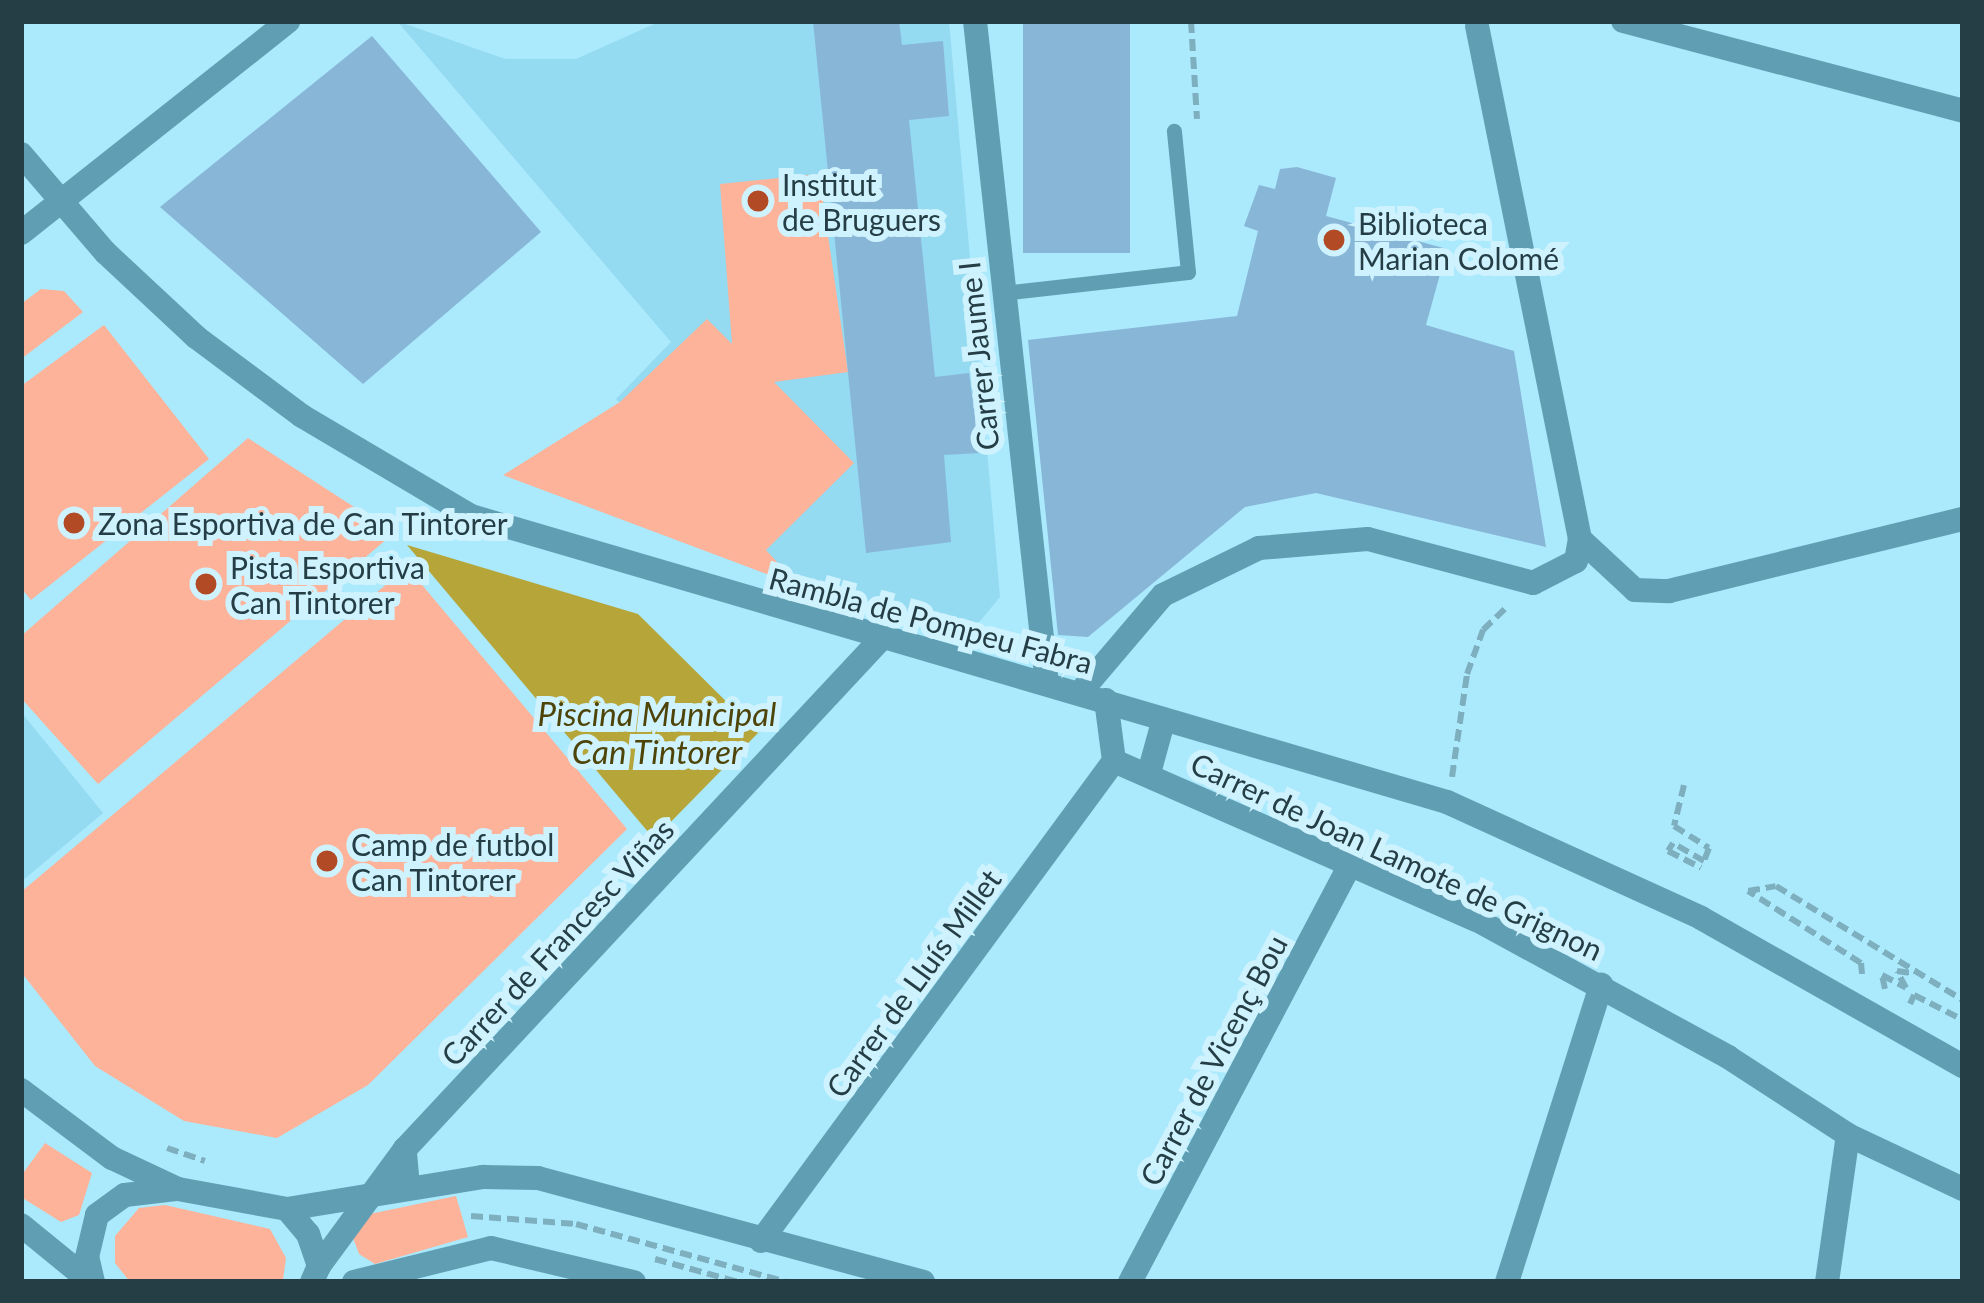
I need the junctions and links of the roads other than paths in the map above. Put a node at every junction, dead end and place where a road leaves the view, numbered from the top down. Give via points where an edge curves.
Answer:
1 (288, 21) edge
2 (975, 21) edge
3 (1623, 21) edge
4 (1482, 23) edge
5 (1962, 108) edge
6 (1174, 131) road end
7 (21, 154) edge
8 (63, 200) junction
9 (21, 232) edge
10 (1002, 293) junction
11 (1963, 519) edge
12 (1580, 539) junction
13 (879, 641) junction
14 (1047, 684) junction
15 (1094, 694) junction
16 (1163, 722) junction
17 (1114, 761) junction
18 (1149, 773) junction
19 (1350, 865) junction
20 (1601, 985) junction
21 (1963, 1066) edge
22 (21, 1090) edge
23 (1848, 1136) junction
24 (404, 1149) junction
25 (407, 1187) junction
26 (178, 1189) junction
27 (1963, 1189) edge
28 (373, 1197) junction
29 (287, 1209) junction
30 (21, 1226) edge
31 (760, 1241) junction
32 (316, 1274) edge
33 (92, 1282) edge
34 (354, 1282) edge
35 (634, 1282) edge
36 (922, 1282) edge
37 (1130, 1282) edge
38 (1508, 1282) edge
39 (1826, 1282) edge

1 - 8 street
2 - 10 street, Carrer Jaume I
3 - 5 street
4 - 12 street
6 - 10 lane via 1188,272
7 - 8 street, Rambla de Pompeu Fabra
8 - 9 street
8 - 13 street, Rambla de Pompeu Fabra via 196,337 302,416 471,516
10 - 14 street, Carrer Jaume I
11 - 12 street via 1669,591 1635,590
12 - 15 street via 1576,560 1533,584 1368,539 1259,548 1162,595
13 - 14 street, Rambla de Pompeu Fabra
13 - 24 street, Carrer de Francesc Viñas
14 - 15 street, Rambla de Pompeu Fabra
15 - 16 street, Rambla de Pompeu Fabra
15 - 17 street
16 - 18 street
16 - 21 street, Rambla de Pompeu Fabra via 1447,802 1701,918
17 - 18 street, Carrer de Joan Lamote de Grignon
17 - 31 street, Carrer de Lluís Millet
18 - 19 street, Carrer de Joan Lamote de Grignon
19 - 20 street, Carrer de Joan Lamote de Grignon
19 - 37 street, Carrer de Vicenç Bou
20 - 23 street, Carrer de Joan Lamote de Grignon
20 - 38 street
22 - 26 street via 112,1158
23 - 27 street, Carrer de Joan Lamote de Grignon
23 - 39 street
24 - 25 street
24 - 28 street, Carrer de Francesc Viñas
25 - 28 street
25 - 31 street via 483,1177 582,1191
26 - 29 street
26 - 33 street via 125,1195 97,1215 87,1257
28 - 29 street
28 - 32 street, Carrer de Francesc Viñas
29 - 32 street
30 - 33 street
31 - 36 street
34 - 35 street via 490,1248

